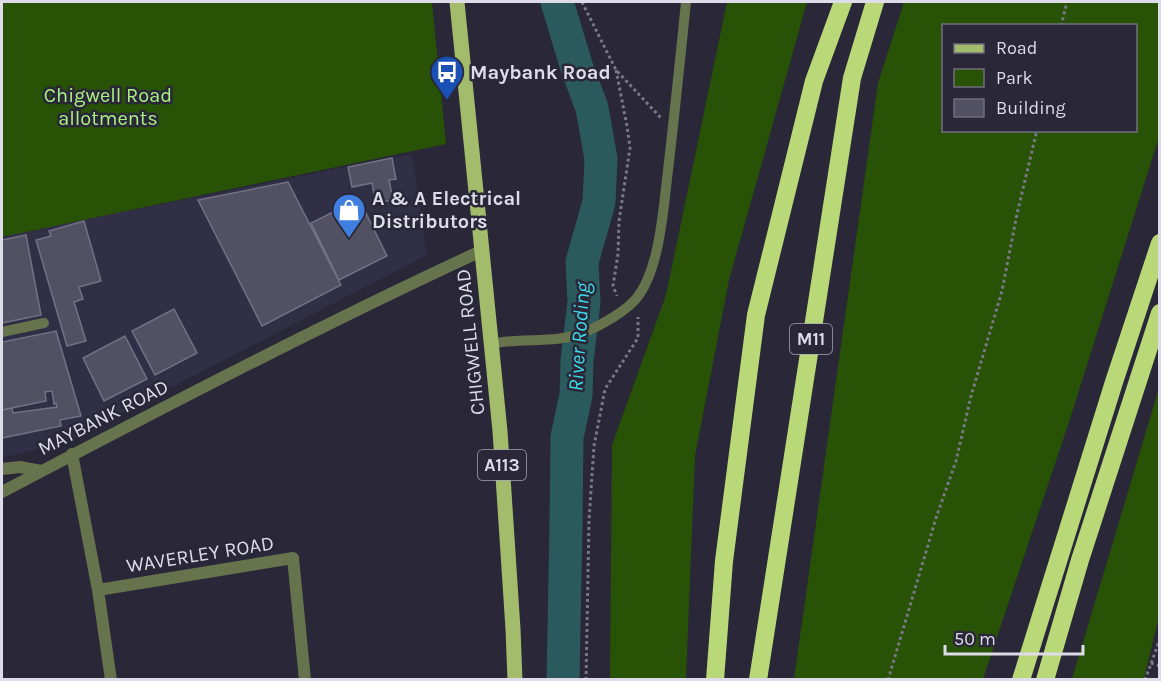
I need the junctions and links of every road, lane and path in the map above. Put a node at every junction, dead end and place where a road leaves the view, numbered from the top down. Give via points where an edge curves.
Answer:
1 (457, 2) edge
2 (582, 2) edge
3 (686, 2) edge
4 (843, 2) edge
5 (875, 2) edge
6 (1066, 2) edge
7 (1061, 24) edge
8 (616, 70) junction
9 (673, 131) junction
10 (1037, 132) edge
11 (1160, 243) edge
12 (481, 251) junction
13 (618, 298) dead end
14 (1160, 313) edge
15 (638, 317) dead end
16 (44, 323) dead end
17 (2, 332) edge
18 (492, 345) junction
19 (1114, 382) junction
20 (72, 454) junction
21 (2, 469) edge
22 (41, 471) junction
23 (2, 492) edge
24 (98, 590) junction
25 (1160, 639) edge
26 (1151, 663) junction
27 (1160, 666) edge
28 (111, 680) edge
29 (305, 680) edge
30 (515, 680) edge
31 (586, 680) edge
32 (715, 680) edge
33 (759, 680) edge
34 (888, 680) edge
35 (1021, 680) edge
36 (1030, 680) edge
37 (1045, 680) edge
38 (1145, 680) edge

1 - 12 main road, CHIGWELL ROAD / A113
2 - 8 path
3 - 9 lane
4 - 32 highway via 814,81 756,315 724,561
5 - 33 highway, M11 via 852,78
6 - 7 path
8 - 9 path
8 - 13 path via 630,148 613,286
9 - 18 lane via 653,267 639,294 627,307 582,333
10 - 34 path via 1002,291 956,461
11 - 19 highway
12 - 18 main road, CHIGWELL ROAD / A113
12 - 20 street, MAYBANK ROAD
14 - 37 highway
15 - 31 path via 638,338 605,389 594,446
16 - 17 lane
18 - 30 main road, CHIGWELL ROAD / A113
19 - 35 highway
19 - 36 highway
20 - 22 street, MAYBANK ROAD
20 - 24 street
21 - 22 street
22 - 23 street, MAYBANK ROAD
24 - 28 street
24 - 29 street, WAVERLEY ROAD via 293,558
25 - 26 path
26 - 27 path
26 - 38 path

